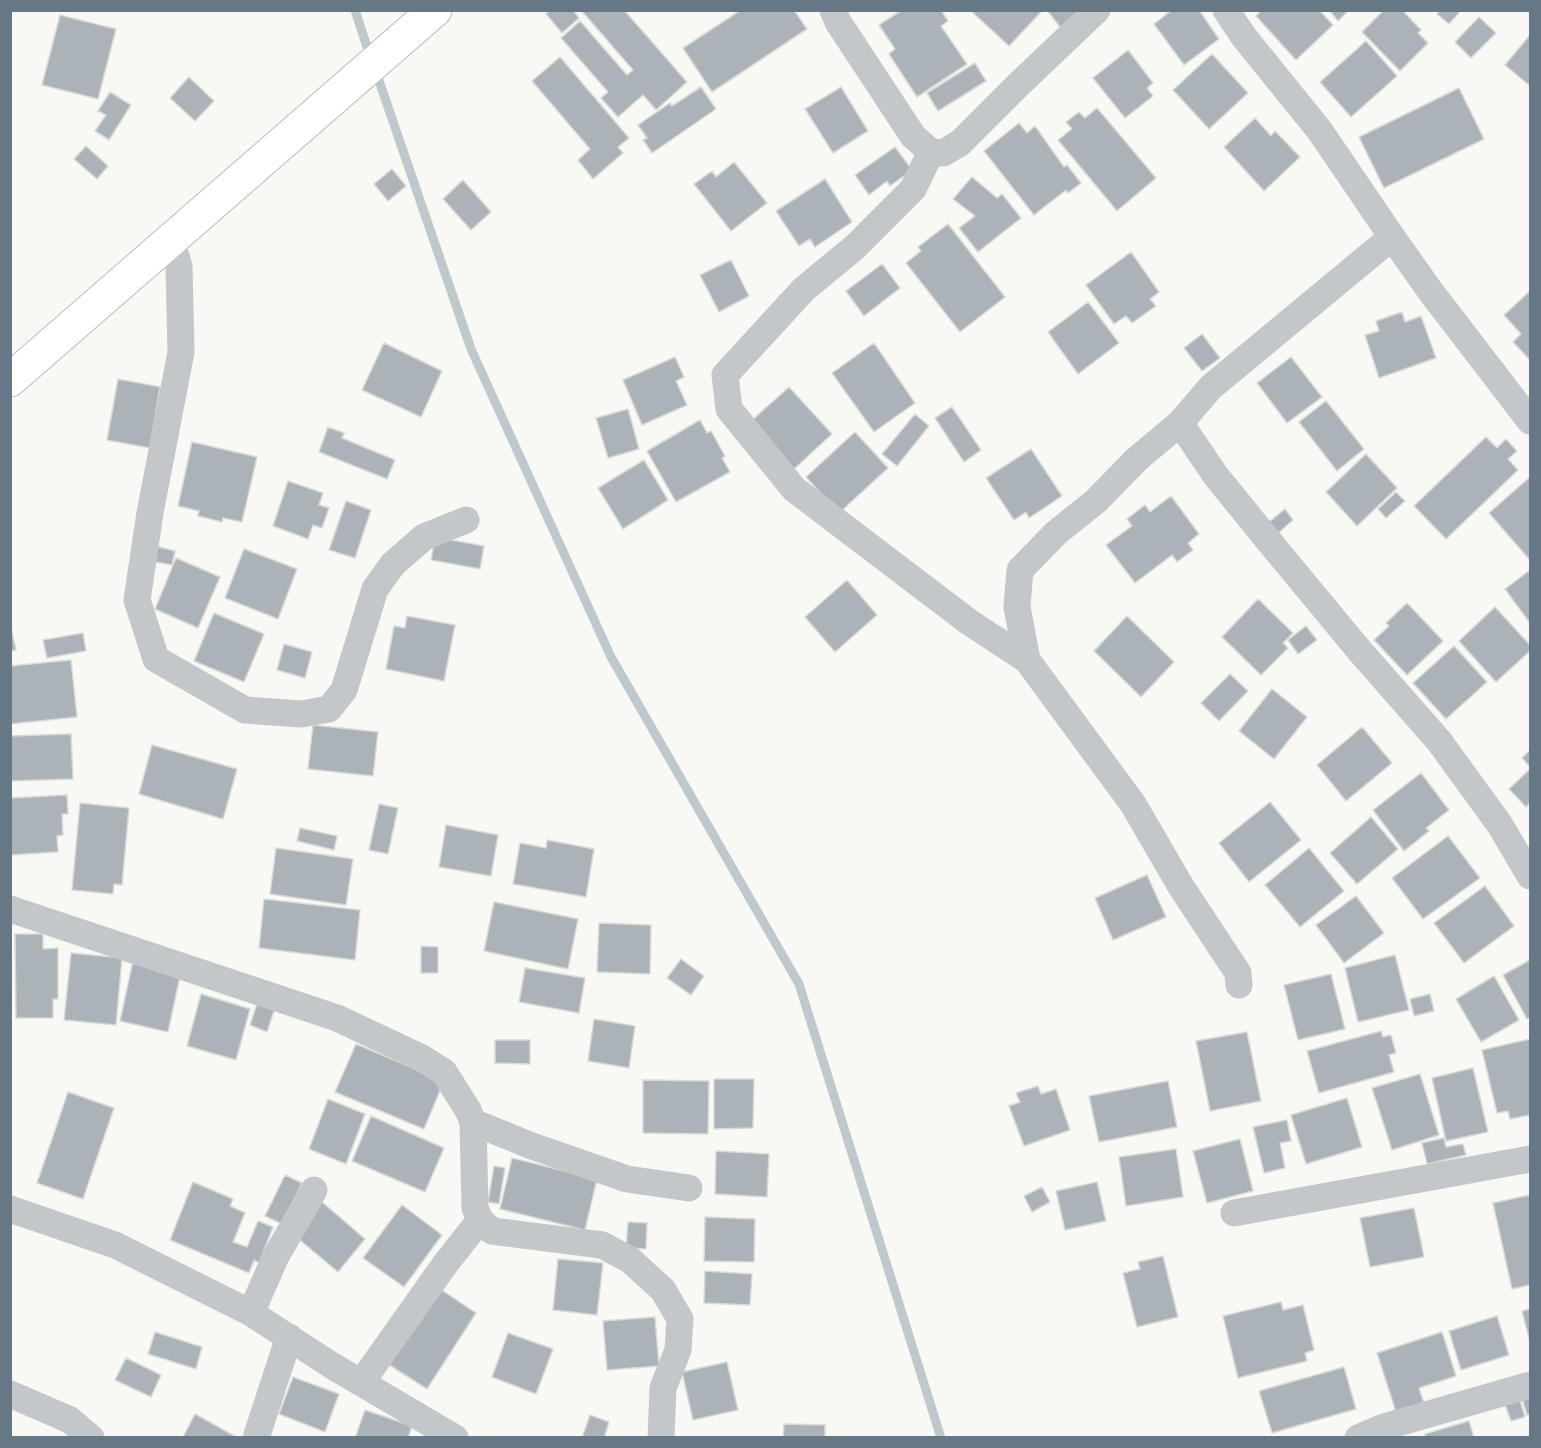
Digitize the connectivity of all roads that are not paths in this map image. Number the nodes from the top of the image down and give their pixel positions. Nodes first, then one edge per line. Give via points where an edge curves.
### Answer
1 (435, 10) edge
2 (833, 10) edge
3 (1097, 10) edge
4 (1226, 10) edge
5 (931, 152) junction
6 (1392, 237) junction
7 (171, 240) junction
8 (10, 380) edge
9 (1530, 422) edge
10 (1180, 423) junction
11 (466, 520) dead end
12 (1027, 660) junction
13 (1530, 876) edge
14 (10, 909) edge
15 (1239, 985) dead end
16 (473, 1122) junction
17 (1530, 1159) edge
18 (689, 1188) dead end
19 (314, 1190) dead end
20 (10, 1209) edge
21 (1234, 1213) dead end
22 (480, 1220) junction
23 (251, 1312) junction
24 (289, 1337) junction
25 (361, 1383) junction
26 (1530, 1384) edge
27 (10, 1394) edge
28 (1387, 1432) edge
29 (91, 1437) edge
30 (256, 1437) edge
31 (454, 1437) edge
32 (660, 1437) edge
33 (1358, 1437) edge

1 - 7 main road
2 - 5 street via 914,136
3 - 5 street via 960,142 943,153
4 - 6 street via 1320,131
5 - 12 street via 913,189 855,247 804,289 725,375 729,409 794,489 969,622
6 - 9 street
6 - 10 street via 1211,387
7 - 8 main road
7 - 11 street via 179,266 181,352 137,600 156,659 245,710 301,714 329,709 344,690 375,590 393,564 424,537
10 - 12 street via 1020,570 1017,606
10 - 13 street via 1216,476 1268,540 1439,741 1500,825
12 - 15 street via 1133,804 1238,973
14 - 16 street via 337,1018 444,1072
16 - 18 street via 627,1179
16 - 22 street via 475,1208
17 - 21 street
19 - 23 street via 275,1258
20 - 23 street via 115,1245
22 - 25 street
22 - 32 street via 492,1231 602,1245 630,1260 663,1290 680,1319 678,1350 663,1388
23 - 24 street
24 - 25 street
24 - 30 street
25 - 31 street
26 - 28 street
27 - 29 street via 70,1420
28 - 33 street

